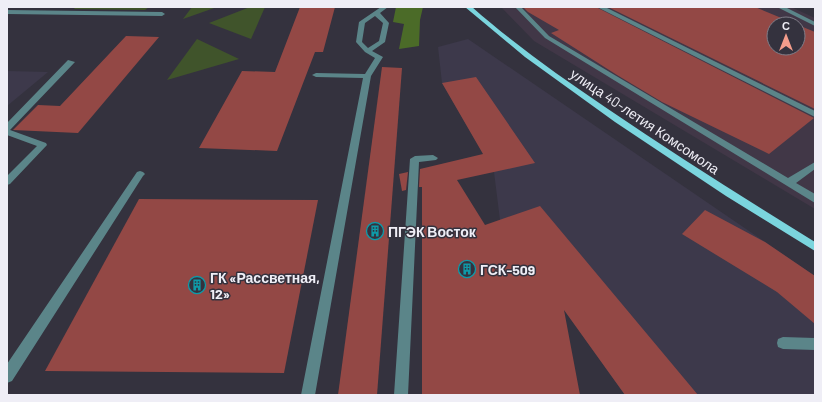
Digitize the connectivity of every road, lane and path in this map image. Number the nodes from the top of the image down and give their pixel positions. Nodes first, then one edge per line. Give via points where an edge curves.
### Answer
1 (385, 7) edge
2 (468, 7) edge
3 (518, 7) edge
4 (600, 7) edge
5 (780, 7) edge
6 (7, 12) edge
7 (376, 13) junction
8 (162, 14) dead end
9 (815, 24) edge
10 (367, 51) junction
11 (71, 62) dead end
12 (316, 75) dead end
13 (367, 76) junction
14 (815, 114) edge
15 (7, 128) edge
16 (7, 132) edge
17 (433, 158) dead end
18 (815, 165) edge
19 (140, 174) dead end
20 (7, 182) edge
21 (788, 183) junction
22 (815, 199) edge
23 (815, 247) edge
24 (783, 343) dead end
25 (815, 344) edge
26 (7, 376) edge
27 (308, 395) edge
28 (401, 395) edge

1 - 7 street
2 - 23 main road, улица 40-летия Комсомола via 490,28 526,55 668,154
3 - 21 street via 547,38
4 - 14 street
5 - 9 street
6 - 8 street
7 - 10 street via 362,22 359,42
7 - 10 street via 386,23 382,42
10 - 13 street via 379,57
11 - 15 street
12 - 13 street
13 - 27 street
16 - 20 street via 43,145
17 - 28 street via 415,159
18 - 21 street
19 - 26 street
21 - 22 street
24 - 25 street

